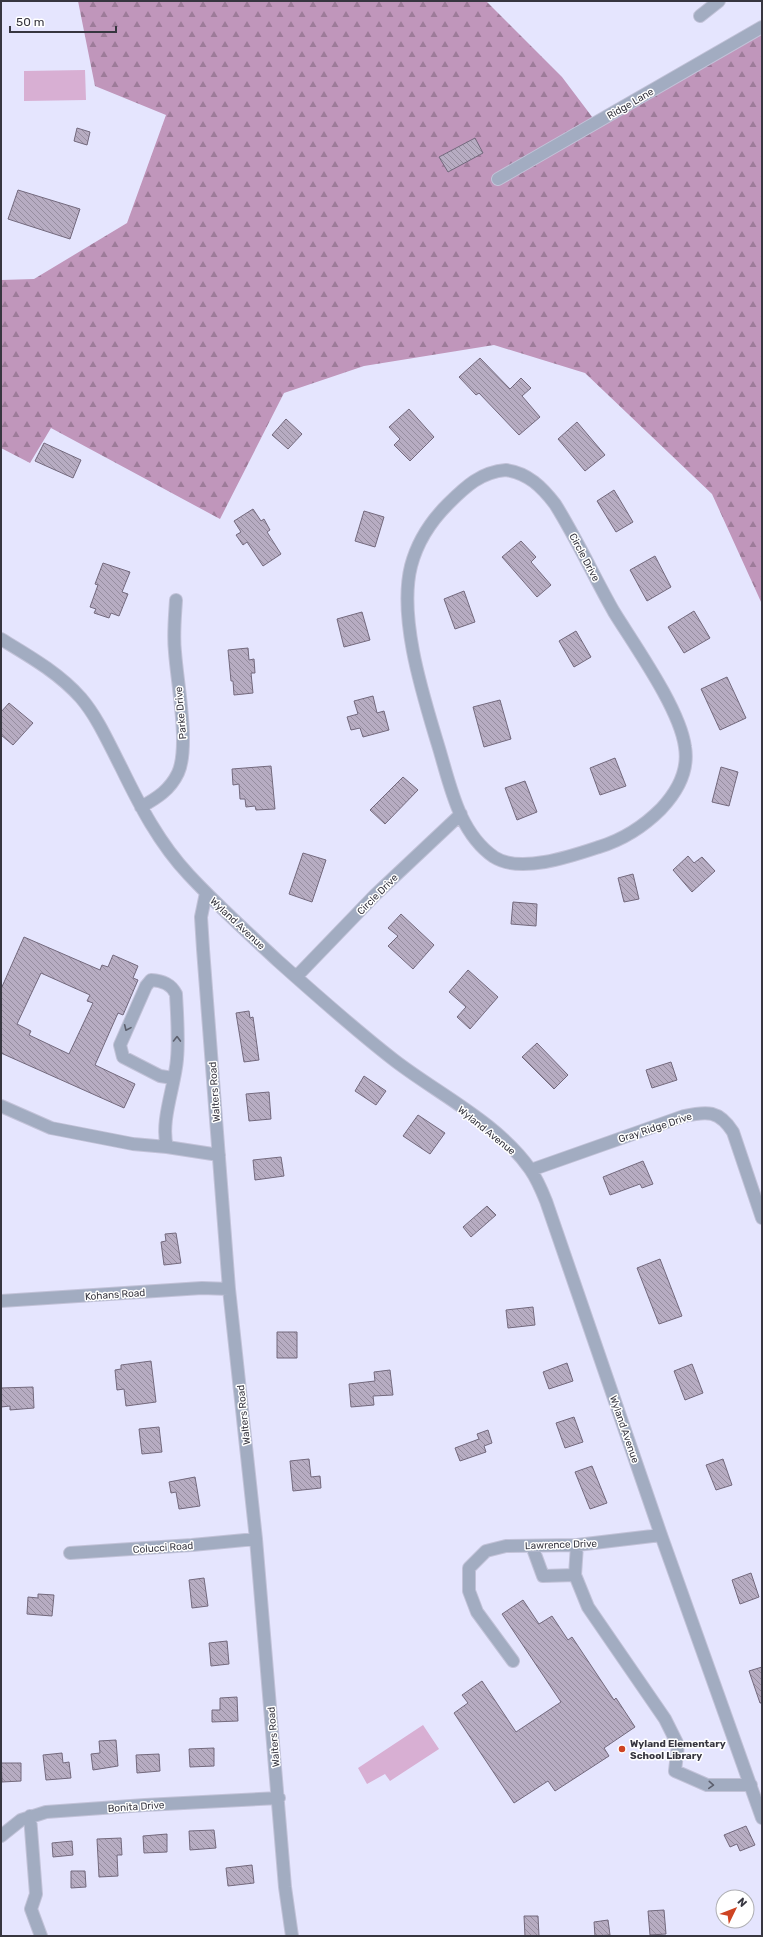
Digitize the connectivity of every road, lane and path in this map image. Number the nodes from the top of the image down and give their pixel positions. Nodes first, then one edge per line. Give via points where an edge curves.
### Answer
1 (719, 1) edge
2 (700, 16) dead end
3 (762, 27) edge
4 (498, 179) dead end
5 (176, 600) dead end
6 (1, 639) edge
7 (141, 808) junction
8 (461, 814) junction
9 (206, 893) junction
10 (296, 977) junction
11 (173, 1078) junction
12 (1, 1106) edge
13 (167, 1147) junction
14 (219, 1155) junction
15 (531, 1170) junction
16 (762, 1218) edge
17 (229, 1288) junction
18 (1, 1301) edge
19 (661, 1535) junction
20 (256, 1539) junction
21 (577, 1545) junction
22 (532, 1546) junction
23 (70, 1553) dead end
24 (575, 1575) junction
25 (513, 1661) dead end
26 (751, 1785) junction
27 (279, 1798) junction
28 (30, 1816) junction
29 (762, 1818) edge
30 (1, 1836) edge
31 (41, 1936) edge
32 (292, 1936) edge

1 - 2 street
3 - 4 street, Ridge Lane
5 - 7 street, Parke Drive via 174,635 182,759 179,771 168,788
6 - 7 street, Wyland Avenue via 44,666 82,700 108,741
7 - 9 street, Wyland Avenue via 158,838
8 - 8 street, Circle Drive via 423,696 415,662 409,617 410,569 416,551 433,521 444,508 475,479 490,472 506,470 522,474 537,484 556,504 612,608 671,709 685,745 685,763 675,793 642,825 612,843 549,861 523,864 502,861 473,838
8 - 10 street, Circle Drive via 376,894
9 - 10 street, Wyland Avenue
9 - 14 street, Walters Road via 201,917
10 - 15 street, Wyland Avenue via 395,1060 491,1130 519,1155
11 -> 11 street via 177,1060 176,994 172,986 151,980 120,1045 122,1057 160,1076
11 - 13 street via 165,1139
12 - 13 street via 51,1128 133,1144
13 - 14 street
14 - 17 street, Walters Road
15 - 16 street, Gray Ridge Drive via 684,1116 709,1113 724,1121 733,1132
15 - 19 street, Wyland Avenue via 546,1202
17 - 18 street, Kohans Road
17 - 20 street, Walters Road
19 - 21 street, Lawrence Drive
19 - 26 street, Wyland Avenue
20 - 23 street, Colucci Road
20 - 27 street, Walters Road
21 - 22 street, Lawrence Drive
21 - 24 street
22 - 24 street via 543,1576
22 - 25 street, Lawrence Drive via 493,1548 477,1558 469,1568 469,1591 477,1612
24 -> 26 street via 588,1607 665,1719 678,1745 675,1771 707,1786
26 - 29 street, Wyland Avenue
27 - 28 street, Bonita Drive via 46,1812
27 - 32 street, Walters Road via 285,1887
28 - 30 street, Bonita Drive
28 - 31 street via 36,1894 31,1909

